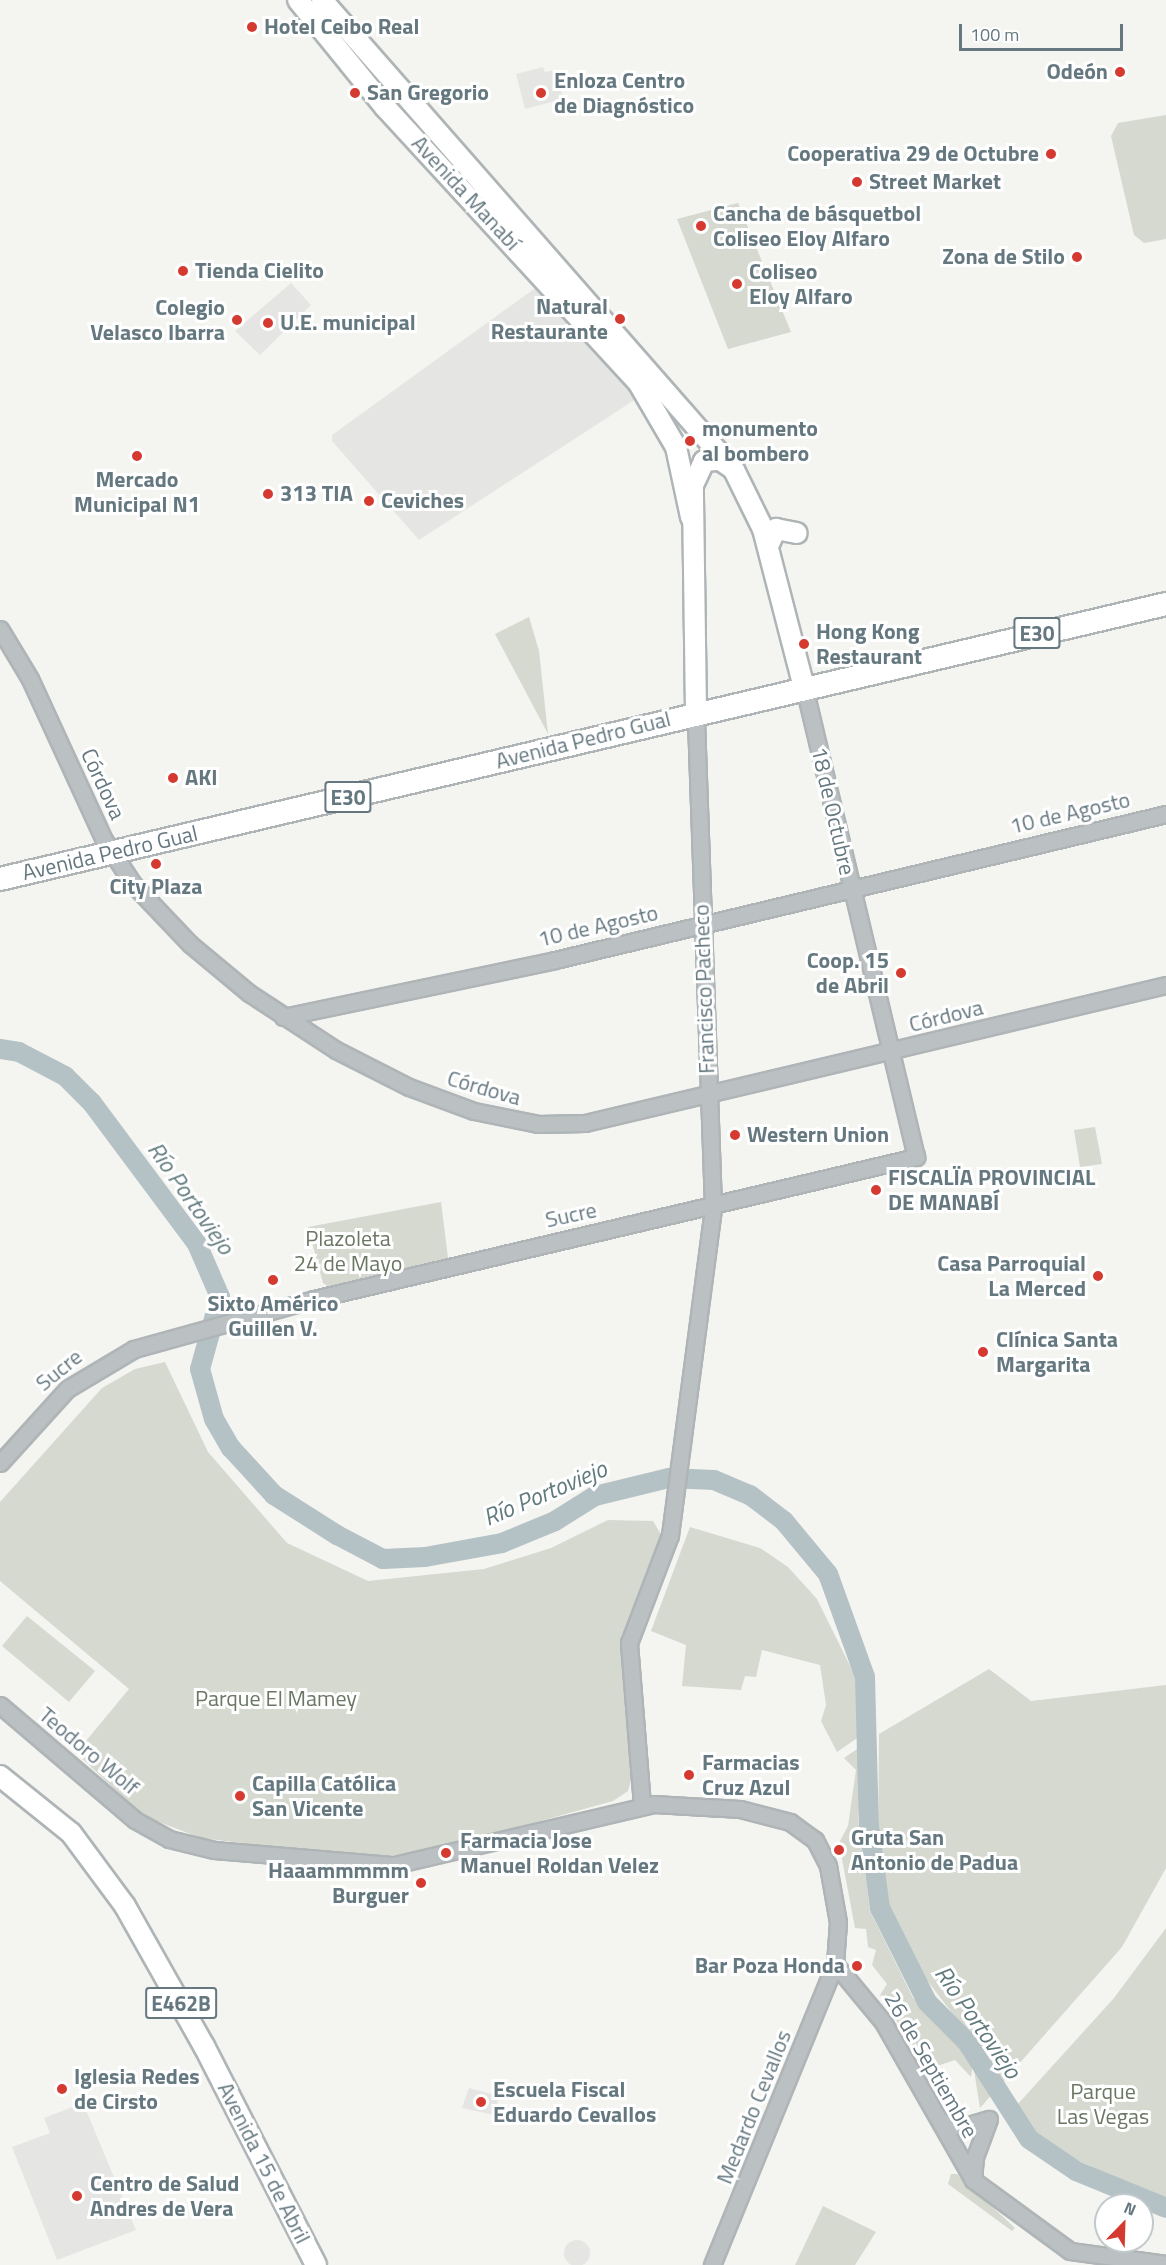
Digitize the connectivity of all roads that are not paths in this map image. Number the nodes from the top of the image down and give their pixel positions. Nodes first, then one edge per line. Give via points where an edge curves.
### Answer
1 (310, 3) edge
2 (646, 379) junction
3 (734, 470) junction
4 (691, 517) junction
5 (797, 533) dead end
6 (768, 546) junction
7 (1166, 604) edge
8 (0, 629) edge
9 (804, 688) junction
10 (696, 712) junction
11 (1166, 814) edge
12 (112, 853) junction
13 (0, 879) edge
14 (851, 888) junction
15 (702, 926) junction
16 (1166, 985) edge
17 (283, 1017) junction
18 (891, 1053) junction
19 (708, 1097) junction
20 (916, 1157) joint
21 (712, 1207) junction
22 (2, 1455) edge
23 (0, 1705) edge
24 (0, 1776) edge
25 (642, 1805) junction
26 (835, 1964) junction
27 (940, 2121) junction
28 (973, 2180) junction
29 (1166, 2264) edge
30 (316, 2265) edge
31 (712, 2265) edge

1 - 2 main road, Avenida Manabí
2 - 3 main road, 18 de Octubre
2 - 4 main road via 676,447
3 - 4 main road via 715,459 699,465
3 - 6 main road, 18 de Octubre
4 - 10 main road, Francisco Pacheco
5 - 6 main road via 776,529
6 - 9 main road, 18 de Octubre
7 - 9 highway, Avenida Pedro Gual / E30
8 - 12 street, Córdova via 14,649
9 - 10 highway, Avenida Pedro Gual / E30
9 - 14 street, 18 de Octubre
10 - 12 highway, Avenida Pedro Gual / E30
10 - 15 street, Francisco Pacheco
11 - 14 street, 10 de Agosto
12 - 13 highway, Avenida Pedro Gual / E30
12 - 17 street, Córdova via 190,944
14 - 15 street, 10 de Agosto
14 - 18 street, 18 de Octubre
15 - 17 street, 10 de Agosto
15 - 19 street, Francisco Pacheco
16 - 18 street, Córdova
17 - 19 street, Córdova via 393,1080 490,1116 550,1125
18 - 19 street, Córdova
18 - 20 street, 18 de Octubre
19 - 21 street, Francisco Pacheco
20 - 21 street, Sucre
21 - 22 street, Sucre via 314,1299 119,1355 79,1380
21 - 25 street, Francisco Pacheco via 670,1535 629,1643
23 - 25 street, Teodoro Wolf via 150,1830 231,1853 394,1865
24 - 30 main road, Avenida 15 de Abril / E462B via 71,1833 125,1906 204,2046
25 - 26 street via 748,1810 804,1830 828,1866 838,1922
26 - 27 street, 26 de Septiembre via 883,2022
26 - 31 street, Medardo Cevallos
27 - 28 street, 26 de Septiembre
27 - 28 street via 962,2127 989,2119 975,2157
28 - 29 street, 26 de Septiembre via 1070,2251

